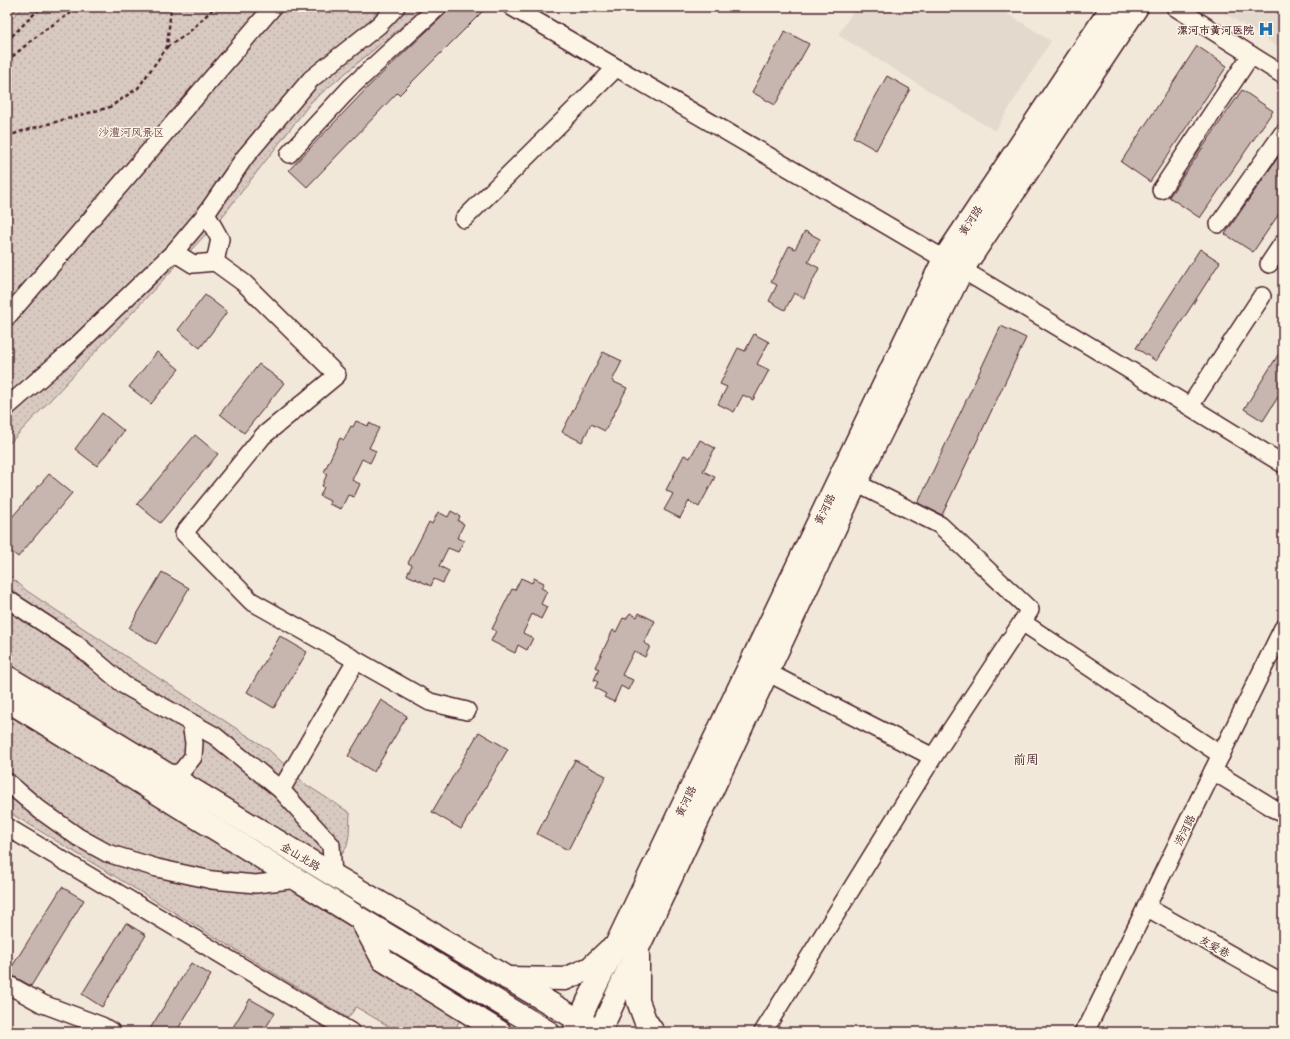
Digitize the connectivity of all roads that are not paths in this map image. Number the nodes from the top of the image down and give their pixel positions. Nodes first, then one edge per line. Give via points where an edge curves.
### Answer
1 (273, 7) edge
2 (396, 7) edge
3 (438, 7) edge
4 (512, 7) edge
5 (1112, 7) edge
6 (1137, 7) edge
7 (1175, 7) edge
8 (1251, 55) junction
9 (616, 68) junction
10 (1283, 75) edge
11 (1283, 133) edge
12 (289, 154) dead end
13 (1161, 190) dead end
14 (206, 214) junction
15 (464, 219) dead end
16 (1219, 224) dead end
17 (1283, 243) edge
18 (174, 252) junction
19 (215, 262) junction
20 (953, 264) junction
21 (1269, 264) dead end
22 (1262, 296) dead end
23 (7, 317) edge
24 (1190, 406) junction
25 (7, 407) edge
26 (1283, 464) edge
27 (856, 483) junction
28 (7, 599) edge
29 (1022, 622) junction
30 (1283, 628) edge
31 (356, 661) junction
32 (759, 668) junction
33 (7, 677) edge
34 (7, 700) edge
35 (467, 711) dead end
36 (191, 723) junction
37 (1221, 755) junction
38 (933, 757) junction
39 (1213, 771) junction
40 (168, 775) junction
41 (7, 782) edge
42 (280, 790) junction
43 (1283, 814) edge
44 (7, 827) edge
45 (333, 875) junction
46 (298, 879) junction
47 (1146, 907) junction
48 (361, 919) junction
49 (628, 944) junction
50 (507, 978) junction
51 (7, 984) edge
52 (1283, 984) edge
53 (577, 1027) edge
54 (112, 1032) edge
55 (351, 1032) edge
56 (500, 1032) edge
57 (548, 1032) edge
58 (599, 1032) edge
59 (652, 1032) edge
60 (763, 1032) edge
61 (1084, 1032) edge

1 - 23 street
2 - 14 street via 379,25 311,79 245,157
3 - 12 street via 351,87
4 - 9 street
5 - 20 main road, 黄河路
6 - 20 main road, 黄河路
7 - 8 street
8 - 10 street
8 - 13 street
9 - 15 street
9 - 20 street
11 - 16 street
14 - 18 street
14 - 19 street via 220,239
17 - 21 street
18 - 19 street via 192,264
18 - 25 street via 68,354
19 - 31 street via 244,283 337,375 263,436 184,533 252,601
20 - 24 street
20 - 27 main road, 黄河路
20 - 32 main road, 黄河路
22 - 24 street
24 - 26 street
27 - 29 street via 940,525 1030,610
27 - 32 main road, 黄河路
28 - 36 street via 76,644 124,685
29 - 37 street
29 - 38 street
30 - 37 street, 涝河路
31 - 35 street via 430,702
31 - 42 street
32 - 38 street
32 - 49 main road, 黄河路
33 - 40 main road, 金山北路
34 - 46 main road, 金山北路
36 - 40 street via 193,757 181,772
36 - 42 street via 215,736
37 - 39 street, 涝河路
38 - 60 street
39 - 43 street
39 - 47 street, 涝河路
40 - 45 main road, 金山北路
41 - 46 street via 78,837 107,853 157,868 212,880 256,884
42 - 45 street via 331,845
44 - 55 street
45 - 50 main road, 金山北路
46 - 48 main road, 金山北路
47 - 52 street, 友爱巷
47 - 61 street, 涝河路
48 - 56 main road via 382,960
48 - 57 main road, 金山北路
49 - 50 main road via 590,968 566,979
49 - 53 main road, 黄河路
49 - 58 main road, 黄河路
49 - 59 main road via 638,1001
50 - 53 main road, 金山北路
51 - 54 street via 43,1004
53 - 58 main road, 金山北路

